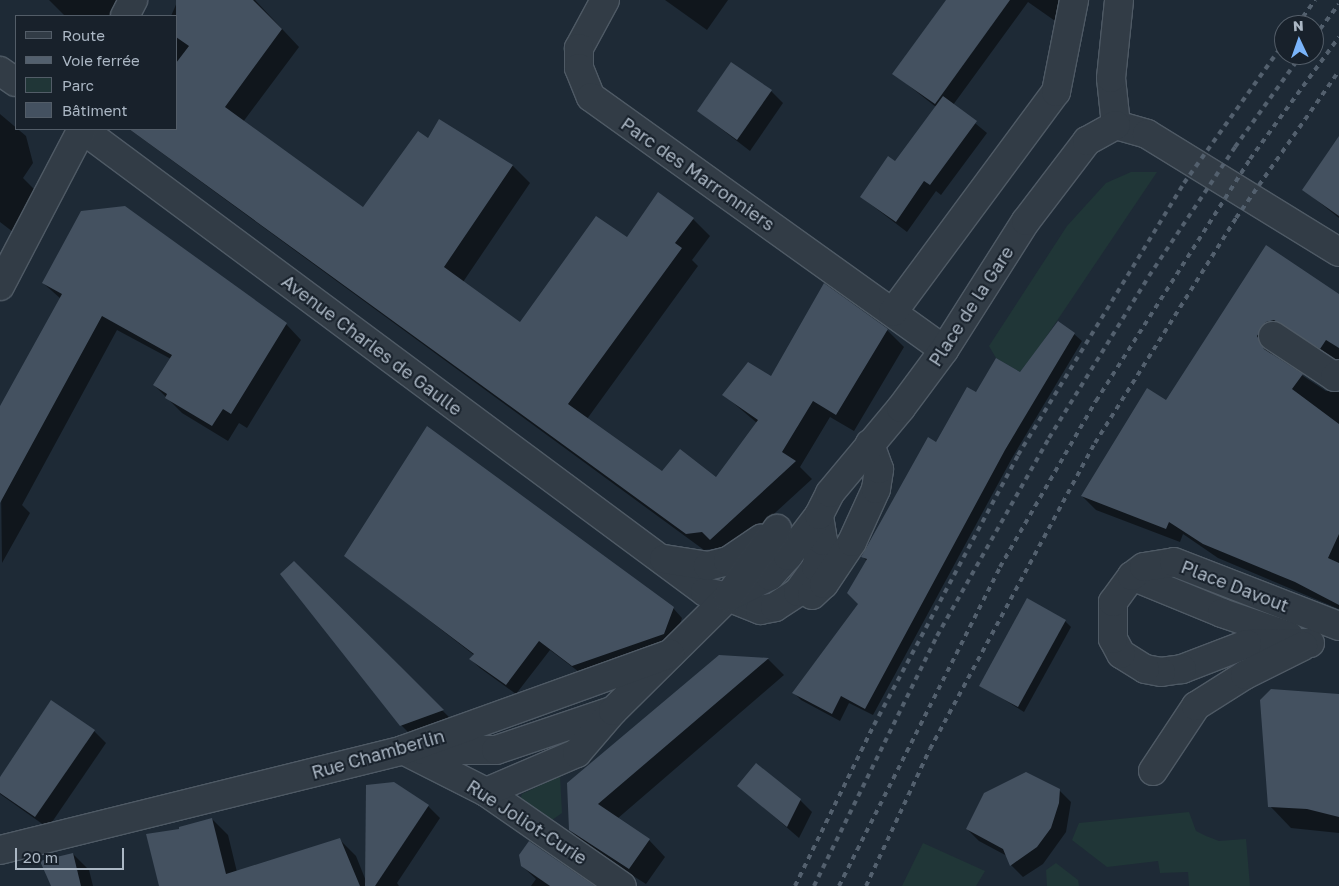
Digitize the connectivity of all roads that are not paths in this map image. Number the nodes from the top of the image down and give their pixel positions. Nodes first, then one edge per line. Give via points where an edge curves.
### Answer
1 (133, 0) edge
2 (605, 0) edge
3 (1074, 0) edge
4 (1119, 0) edge
5 (126, 15) edge
6 (0, 71) edge
7 (15, 81) edge
8 (1116, 124) junction
9 (81, 130) edge
10 (83, 130) edge
11 (1339, 252) edge
12 (0, 286) edge
13 (893, 312) junction
14 (1273, 336) dead end
15 (944, 350) junction
16 (1339, 374) edge
17 (870, 444) junction
18 (825, 504) junction
19 (777, 528) junction
20 (663, 559) junction
21 (728, 562) joint
22 (1132, 576) junction
23 (728, 597) junction
24 (1339, 627) edge
25 (1310, 643) junction
26 (670, 654) junction
27 (613, 711) junction
28 (403, 750) junction
29 (1153, 771) dead end
30 (486, 792) junction
31 (0, 850) edge
32 (622, 886) edge

1 - 5 street
2 - 13 street, Parc des Marronniers via 579,48 579,68 591,97
3 - 13 street via 1056,92
4 - 8 street via 1111,78
6 - 7 street
8 - 11 street via 1147,134
8 - 15 street, Place de la Gare via 1087,141 1026,221
9 - 12 street
10 - 20 street, Avenue Charles de Gaulle
13 - 15 street, Parc des Marronniers
14 - 16 street via 1335,377
15 - 17 street, Place de la Gare
17 - 18 street, Place de la Gare
17 - 23 street via 879,469 876,489 852,542 824,584 789,615 756,618
18 - 19 street, Place de la Gare
18 - 23 street, Place de la Gare via 770,576
19 - 21 street, Place de la Gare
19 - 23 street, Place de la Gare
20 - 21 street, Avenue Charles de Gaulle via 708,566
20 - 23 street, Avenue Charles de Gaulle via 705,592
22 - 24 street, Place Davout via 1158,562 1174,562
22 - 25 street, Place Davout via 1222,613
22 - 25 street, Place Davout via 1113,602 1113,639 1121,654 1144,669 1161,672 1182,670 1247,644
23 - 26 street, Rue Chamberlin
24 - 25 street, Place Davout
25 - 29 street via 1245,675 1196,706
26 - 27 street
26 - 28 street, Rue Chamberlin
27 - 28 street via 496,750
27 - 30 street via 578,753
28 - 30 street, Rue Joliot-Curie
28 - 31 street, Rue Chamberlin
30 - 32 street, Rue Joliot-Curie

